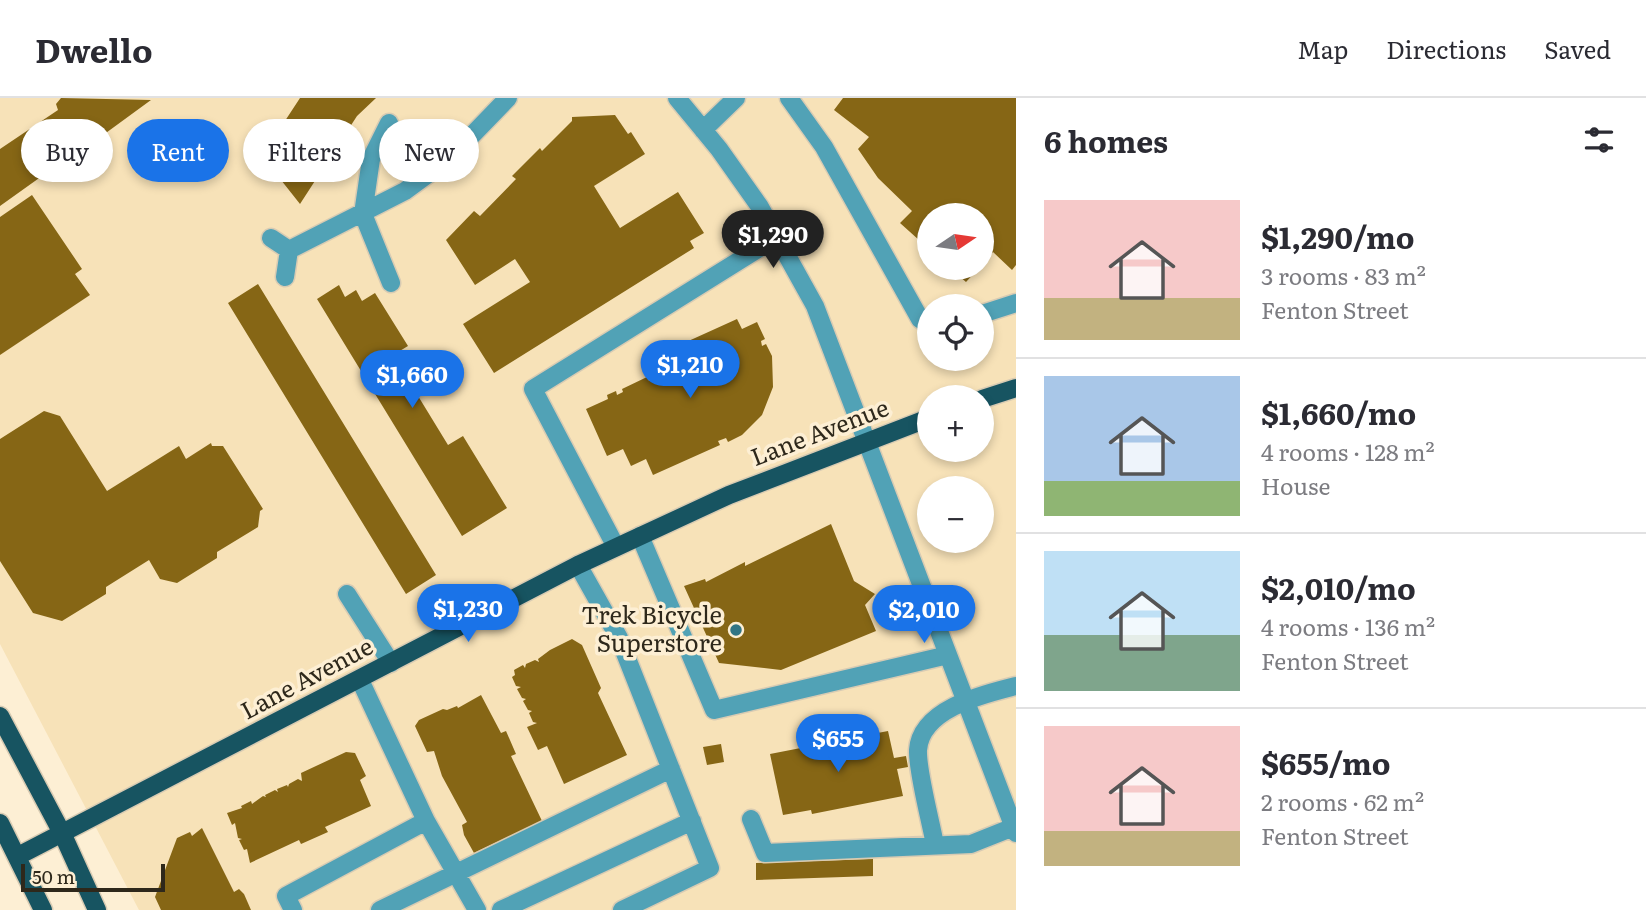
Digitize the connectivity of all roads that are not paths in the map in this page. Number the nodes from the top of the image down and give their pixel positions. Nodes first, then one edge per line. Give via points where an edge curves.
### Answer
1 (508, 98) edge
2 (677, 98) edge
3 (736, 98) edge
4 (789, 98) edge
5 (703, 130) junction
6 (379, 144) edge
7 (363, 214) junction
8 (777, 237) junction
9 (271, 238) dead end
10 (289, 250) junction
11 (285, 277) dead end
12 (391, 283) dead end
13 (1016, 303) edge
14 (994, 310) edge
15 (917, 314) edge
16 (1016, 387) edge
17 (994, 394) edge
18 (917, 423) edge
19 (868, 441) junction
20 (640, 537) junction
21 (616, 548) junction
22 (578, 565) junction
23 (347, 594) dead end
24 (948, 655) junction
25 (391, 663) junction
26 (360, 680) junction
27 (1016, 686) edge
28 (965, 699) junction
29 (0, 716) edge
30 (671, 769) junction
31 (751, 818) dead end
32 (426, 821) junction
33 (692, 821) junction
34 (0, 823) edge
35 (1015, 828) edge
36 (63, 835) junction
37 (935, 845) junction
38 (18, 856) junction
39 (456, 874) junction
40 (43, 910) edge
41 (97, 910) edge
42 (293, 910) edge
43 (380, 910) edge
44 (477, 910) edge
45 (501, 910) edge
46 (622, 910) edge

1 - 7 street via 450,158
2 - 5 street
3 - 5 street
4 - 15 street via 824,147
5 - 8 street
6 - 7 street via 371,159
7 - 10 street
7 - 12 street
8 - 19 street via 815,306
8 - 21 street via 533,390
9 - 10 street
10 - 11 street
13 - 14 street
16 - 17 main road
18 - 19 main road, Lane Avenue
19 - 20 main road, Lane Avenue via 729,495
19 - 24 street
20 - 21 main road, Lane Avenue
20 - 24 street via 714,710
21 - 22 main road, Lane Avenue
22 - 25 main road, Lane Avenue
22 - 30 street via 619,638
23 - 25 street
24 - 28 street
25 - 26 main road, Lane Avenue
26 - 32 street
26 - 36 main road, Lane Avenue
27 - 28 street
28 - 35 street
28 - 37 street via 931,722 918,748
29 - 36 main road
30 - 33 street
30 - 39 street
31 - 37 street via 765,853
32 - 39 street
32 - 42 street via 285,896
33 - 45 street
33 - 46 street via 710,868
34 - 38 main road
35 - 37 street via 971,844
36 - 38 main road, Lane Avenue
36 - 41 main road
38 - 40 main road
39 - 43 street
39 - 44 street

